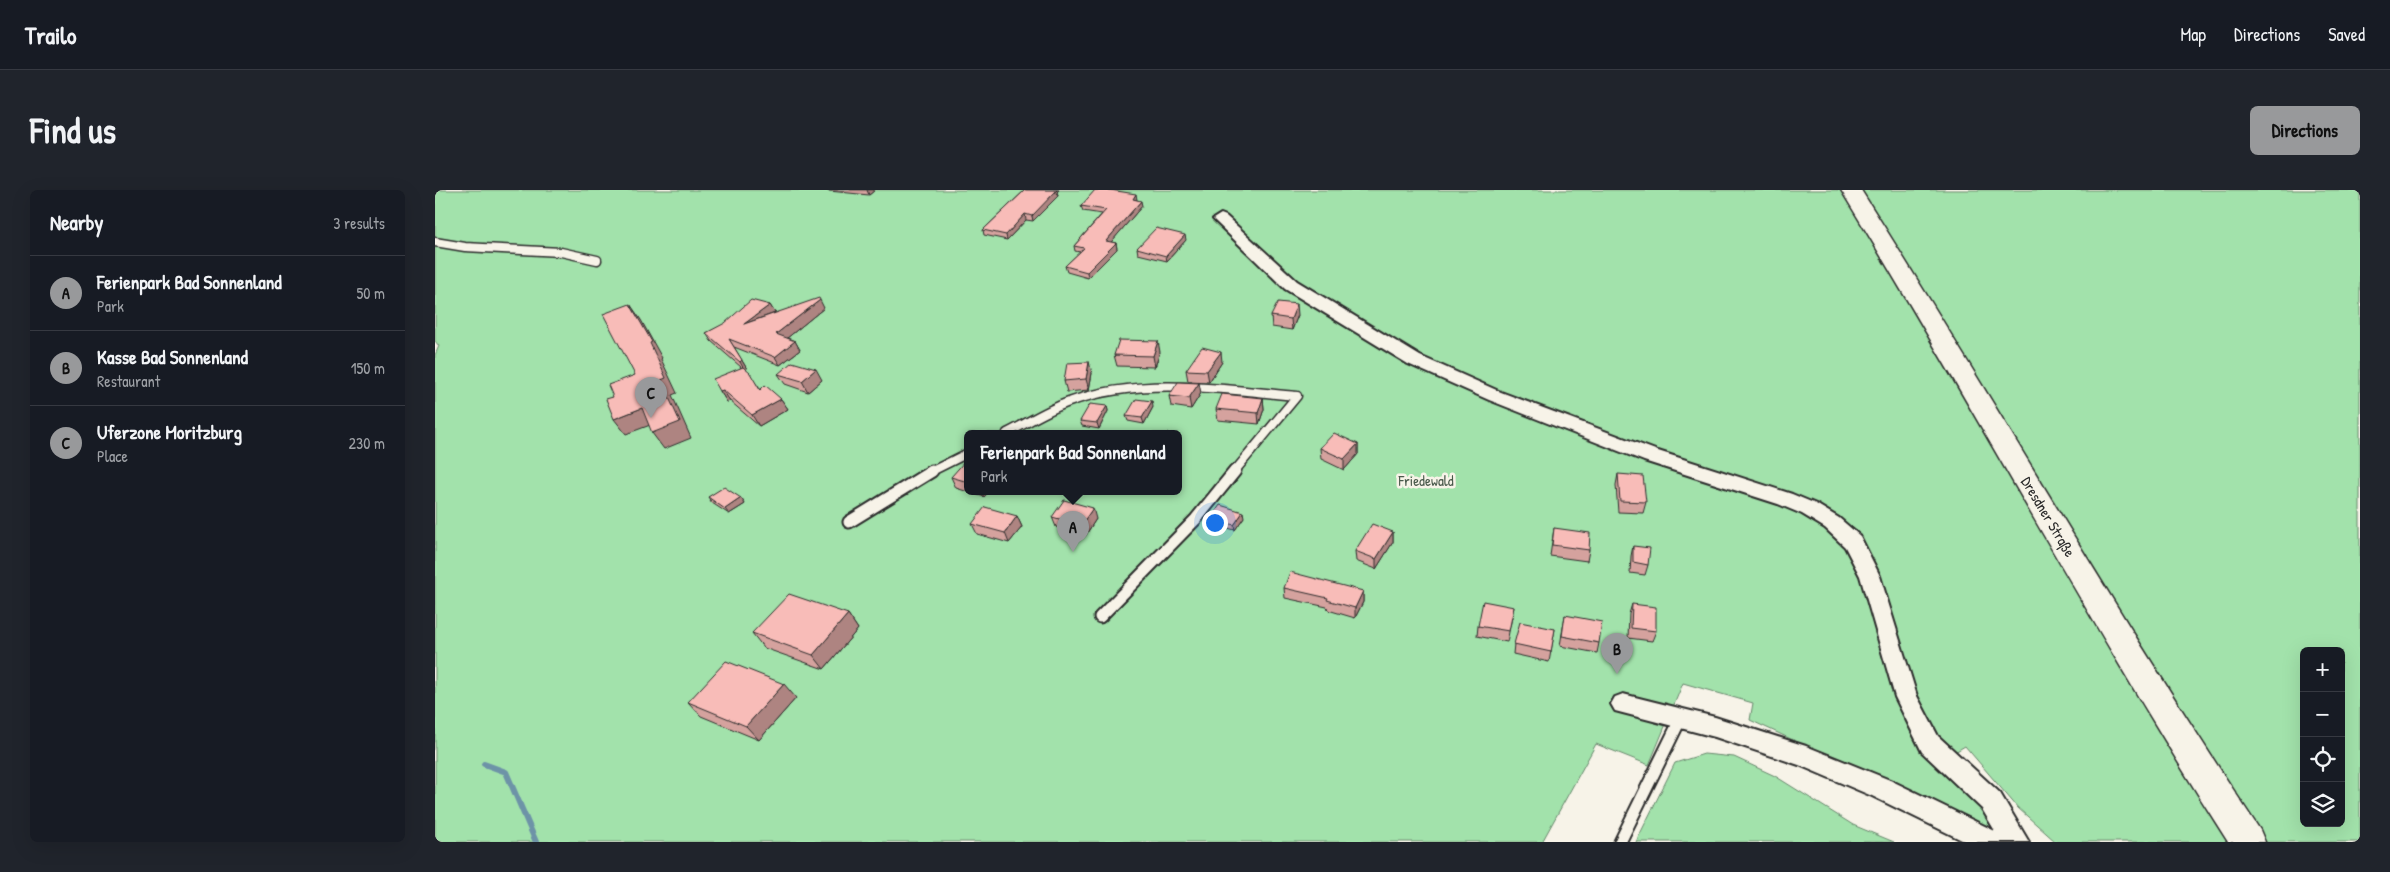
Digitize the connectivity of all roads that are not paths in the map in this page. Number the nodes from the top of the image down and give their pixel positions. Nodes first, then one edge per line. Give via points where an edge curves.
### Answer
1 (1851, 190) edge
2 (1221, 219) dead end
3 (435, 242) edge
4 (597, 260) dead end
5 (1013, 430) edge
6 (964, 455) edge
7 (849, 522) dead end
8 (1100, 617) dead end
9 (1623, 704) dead end
10 (1682, 716) junction
11 (1620, 842) edge
12 (1992, 842) edge
13 (2015, 842) edge
14 (2248, 842) edge

1 - 14 main road, Dresdner Straße via 2120,638
2 - 13 street via 1291,285 1414,360 1495,396 1651,456 1785,499 1832,523 1853,542 1870,576 1906,698 1930,744 1991,801
3 - 4 lane via 465,248 561,252
5 - 8 lane via 1069,402 1133,388 1195,387 1297,396 1196,519
6 - 7 lane via 921,477
9 - 10 street
10 - 11 lane
10 - 12 street via 1769,743 1865,781

